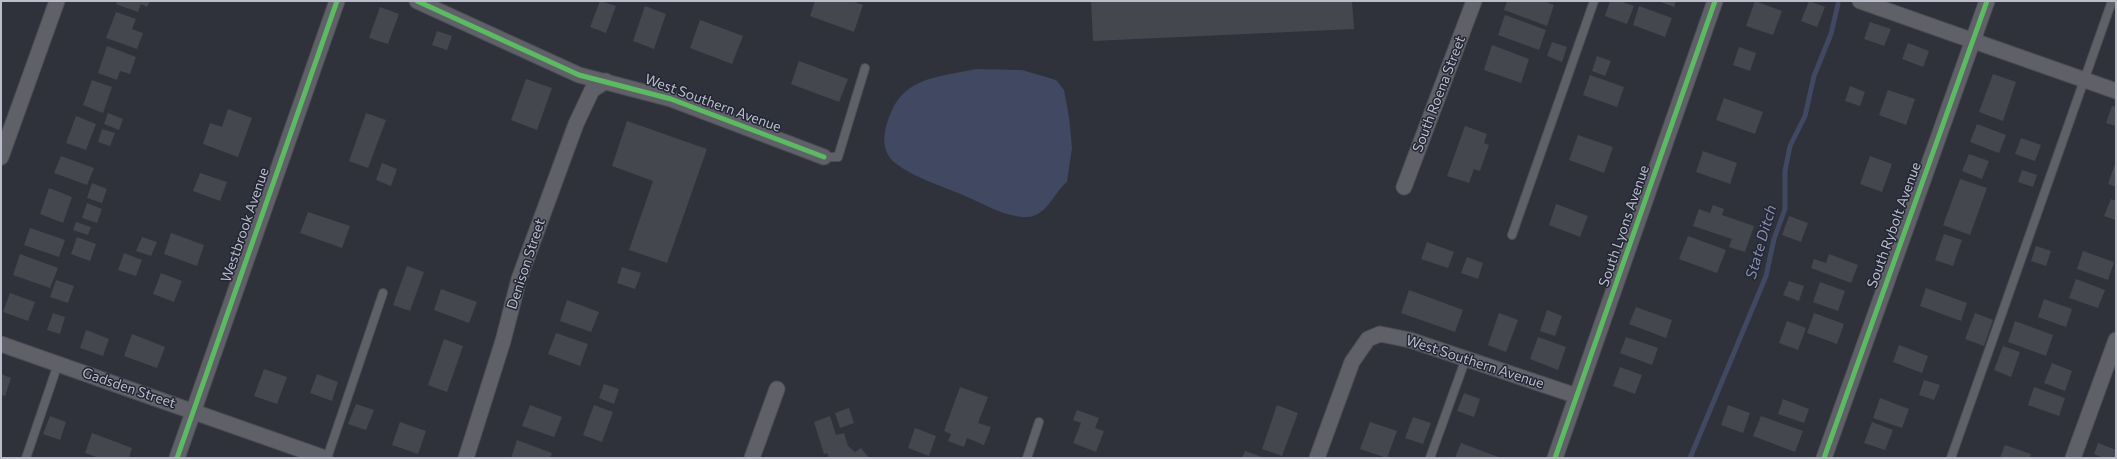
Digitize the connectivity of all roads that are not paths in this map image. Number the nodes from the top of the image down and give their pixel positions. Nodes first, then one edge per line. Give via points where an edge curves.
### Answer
1 (57, 1) edge
2 (337, 1) edge
3 (417, 1) edge
4 (1474, 1) edge
5 (1594, 1) edge
6 (1715, 1) edge
7 (1860, 1) edge
8 (1987, 1) edge
9 (2112, 1) edge
10 (1973, 40) junction
11 (865, 68) dead end
12 (2083, 79) junction
13 (606, 82) junction
14 (2116, 91) edge
15 (1, 157) edge
16 (824, 157) joint
17 (1404, 187) dead end
18 (1512, 235) dead end
19 (383, 293) dead end
20 (2116, 340) edge
21 (1, 344) edge
22 (1466, 358) junction
23 (58, 364) junction
24 (777, 389) dead end
25 (1577, 396) junction
26 (195, 411) junction
27 (1039, 422) dead end
28 (26, 458) edge
29 (177, 458) edge
30 (326, 458) edge
31 (466, 458) edge
32 (752, 458) edge
33 (1027, 458) edge
34 (1317, 458) edge
35 (1430, 458) edge
36 (1556, 458) edge
37 (1824, 458) edge
38 (1950, 458) edge
39 (2073, 458) edge

1 - 15 street
2 - 26 street, Westbrook Avenue
3 - 13 street, West Southern Avenue via 579,75
4 - 17 street, South Roena Street
5 - 18 lane
6 - 25 street, South Lyons Avenue
7 - 10 street
8 - 10 street, South Rybolt Avenue
9 - 12 lane
10 - 12 street
10 - 37 street, South Rybolt Avenue
11 - 16 lane via 838,157
12 - 14 street
12 - 38 lane
13 - 16 street, West Southern Avenue via 671,99
13 - 31 street, Denison Street via 592,90 576,124 519,279 503,341
19 - 30 lane
20 - 39 street
21 - 23 street, Gadsden Street
22 - 25 street, West Southern Avenue
22 - 34 street, West Southern Avenue via 1391,335 1373,336 1362,346 1352,362
22 - 35 lane
23 - 26 street, Gadsden Street
23 - 28 lane
24 - 32 street
25 - 36 street, South Lyons Avenue
26 - 29 street, Westbrook Avenue
26 - 30 street, Gadsden Street
27 - 33 lane

